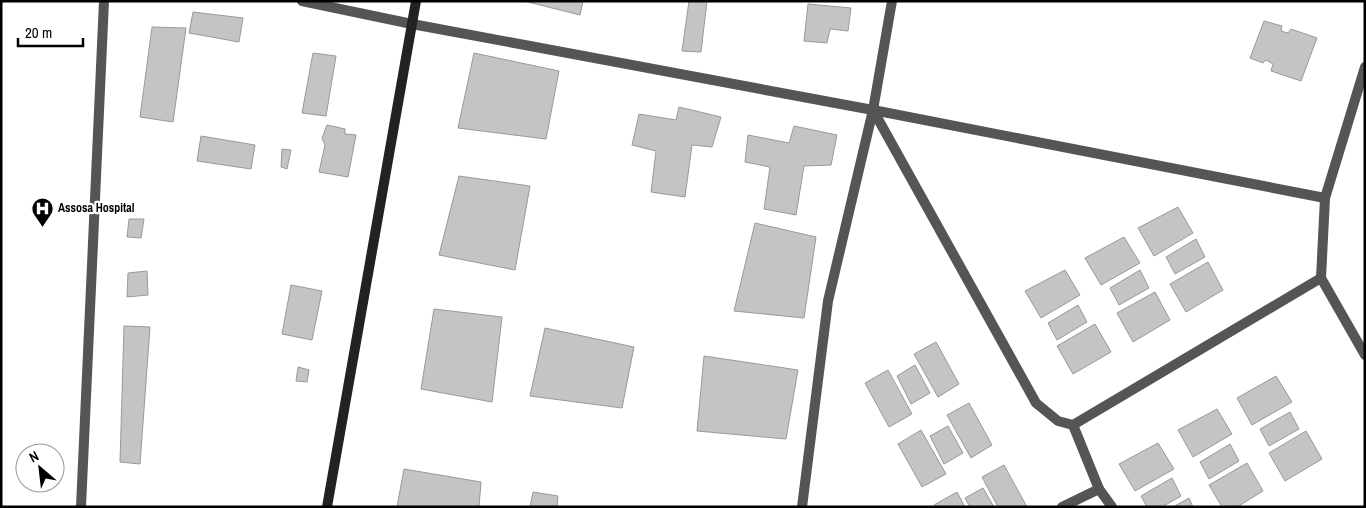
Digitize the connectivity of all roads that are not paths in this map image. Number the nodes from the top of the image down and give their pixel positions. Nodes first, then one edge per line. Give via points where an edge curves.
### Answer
1 (104, 1) edge
2 (302, 1) edge
3 (416, 1) edge
4 (892, 1) edge
5 (412, 24) junction
6 (1365, 67) edge
7 (873, 110) junction
8 (1325, 198) junction
9 (1321, 278) junction
10 (1365, 355) edge
11 (1073, 424) junction
12 (1099, 489) junction
13 (81, 507) edge
14 (327, 507) edge
15 (802, 507) edge
16 (1062, 507) edge
17 (1112, 507) edge

1 - 13 street
2 - 5 street
3 - 5 street
4 - 7 street
5 - 7 street
5 - 14 street
6 - 8 street
7 - 8 street
7 - 11 street via 1036,403 1058,421
7 - 15 street via 828,301
8 - 9 street
9 - 10 street
9 - 11 street
11 - 12 street
12 - 16 street
12 - 17 street

